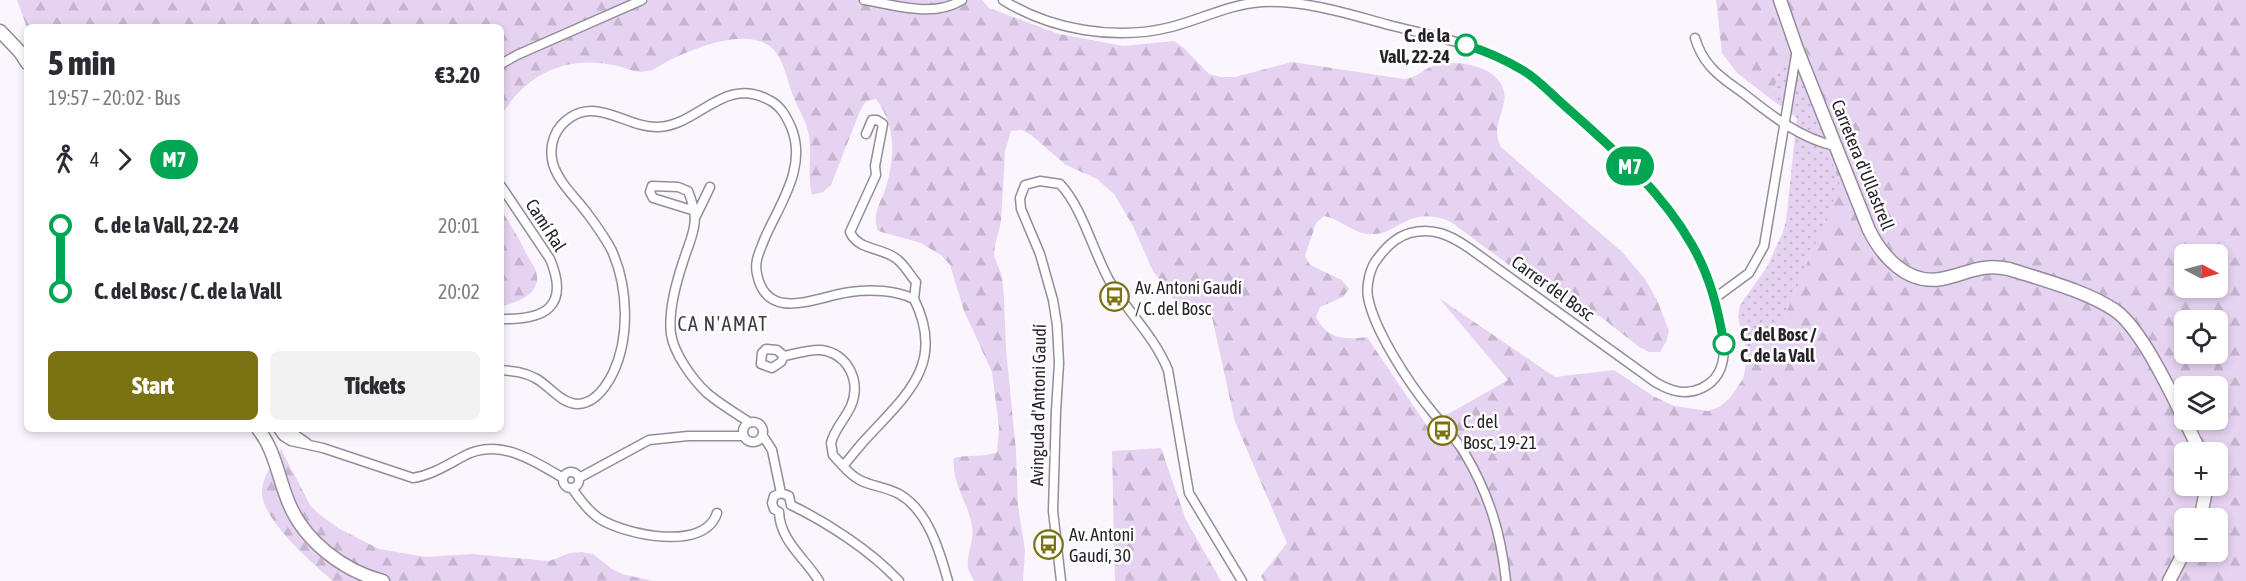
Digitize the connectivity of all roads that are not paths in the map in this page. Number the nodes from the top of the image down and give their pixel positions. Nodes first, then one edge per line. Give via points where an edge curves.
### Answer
1 (642, 0) edge
2 (864, 0) edge
3 (962, 0) edge
4 (1003, 0) edge
5 (1780, 0) edge
6 (0, 31) edge
7 (1695, 38) dead end
8 (1797, 50) junction
9 (24, 58) edge
10 (504, 62) edge
11 (1784, 124) junction
12 (866, 134) dead end
13 (1835, 146) junction
14 (710, 187) dead end
15 (504, 190) edge
16 (696, 213) junction
17 (1715, 298) junction
18 (914, 299) junction
19 (504, 319) edge
20 (784, 356) dead end
21 (504, 370) edge
22 (749, 422) junction
23 (260, 432) edge
24 (280, 432) edge
25 (291, 432) edge
26 (743, 436) junction
27 (763, 436) junction
28 (2194, 442) edge
29 (310, 445) junction
30 (843, 466) junction
31 (563, 477) junction
32 (579, 478) junction
33 (572, 488) junction
34 (780, 493) junction
35 (791, 505) junction
36 (779, 512) junction
37 (717, 513) dead end
38 (2179, 562) edge
39 (383, 581) edge
40 (819, 581) edge
41 (898, 581) edge
42 (948, 581) edge
43 (1060, 581) edge
44 (1242, 581) edge
45 (1506, 581) edge
46 (2169, 581) edge

1 - 10 street
2 - 3 street via 927,10 950,7
4 - 17 street, Carrer del Bosc via 1060,25 1125,32 1168,27 1262,2 1305,3 1478,49 1526,72 1642,177 1683,229
5 - 8 street, Carretera d'Ullastrell
6 - 9 street
7 - 11 street via 1710,66
8 - 11 street
8 - 13 street, Carretera d'Ullastrell
11 - 13 street
11 - 17 street via 1764,246 1749,273
12 - 18 street via 872,120 883,124 876,175 850,232 860,244 897,258 916,282
13 - 28 street, Carretera d'Ullastrell via 1869,230 1886,258 1905,272 1934,279 1974,268 1999,267 2096,300 2117,312 2149,352
14 - 16 street
15 - 19 street, Camí Ral via 556,273 557,294 541,315
16 - 16 street via 688,191 652,186 653,198
16 - 22 street via 677,283 671,336 684,367 707,393
17 - 45 street, Carrer del Bosc via 1724,345 1722,368 1704,387 1674,392 1442,232 1419,231 1400,237 1374,262 1367,295 1372,311 1396,359 1463,450 1482,486 1495,516
18 - 21 street via 869,291 786,304 778,302 761,286 756,264 796,163 793,133 786,116 772,102 750,94 725,97 682,121 657,127 586,110 557,129 551,154 556,172 606,239 616,262 624,303 619,358 599,394 578,404 564,400 533,377
18 - 30 street via 926,331 920,376
20 - 30 street via 828,352 842,358 850,370 854,398 831,443
22 - 26 street via 743,428
22 - 27 street via 760,424
23 - 39 street via 270,449 290,507 304,530 343,563
24 - 29 street via 291,441
25 - 29 street
26 - 27 street via 753,442
26 - 32 street via 649,440
27 - 34 street via 772,450
29 - 31 street via 413,478 477,450 501,449
30 - 42 street via 861,482 899,494 918,511
31 - 32 street via 571,472
31 - 33 street via 565,486
32 - 33 street via 578,485
33 - 37 street via 599,518 625,530 651,535 676,537 703,531 710,528
34 - 35 street via 789,496
34 - 36 street via 772,503
35 - 36 street
35 - 41 street via 868,553
36 - 40 street via 786,537
38 - 46 street
43 - 44 street, Avinguda d'Antoni Gaudí via 1053,511 1059,372 1057,325 1045,272 1020,198 1026,185 1040,181 1060,184 1071,197 1111,283 1161,354 1168,370 1190,493

